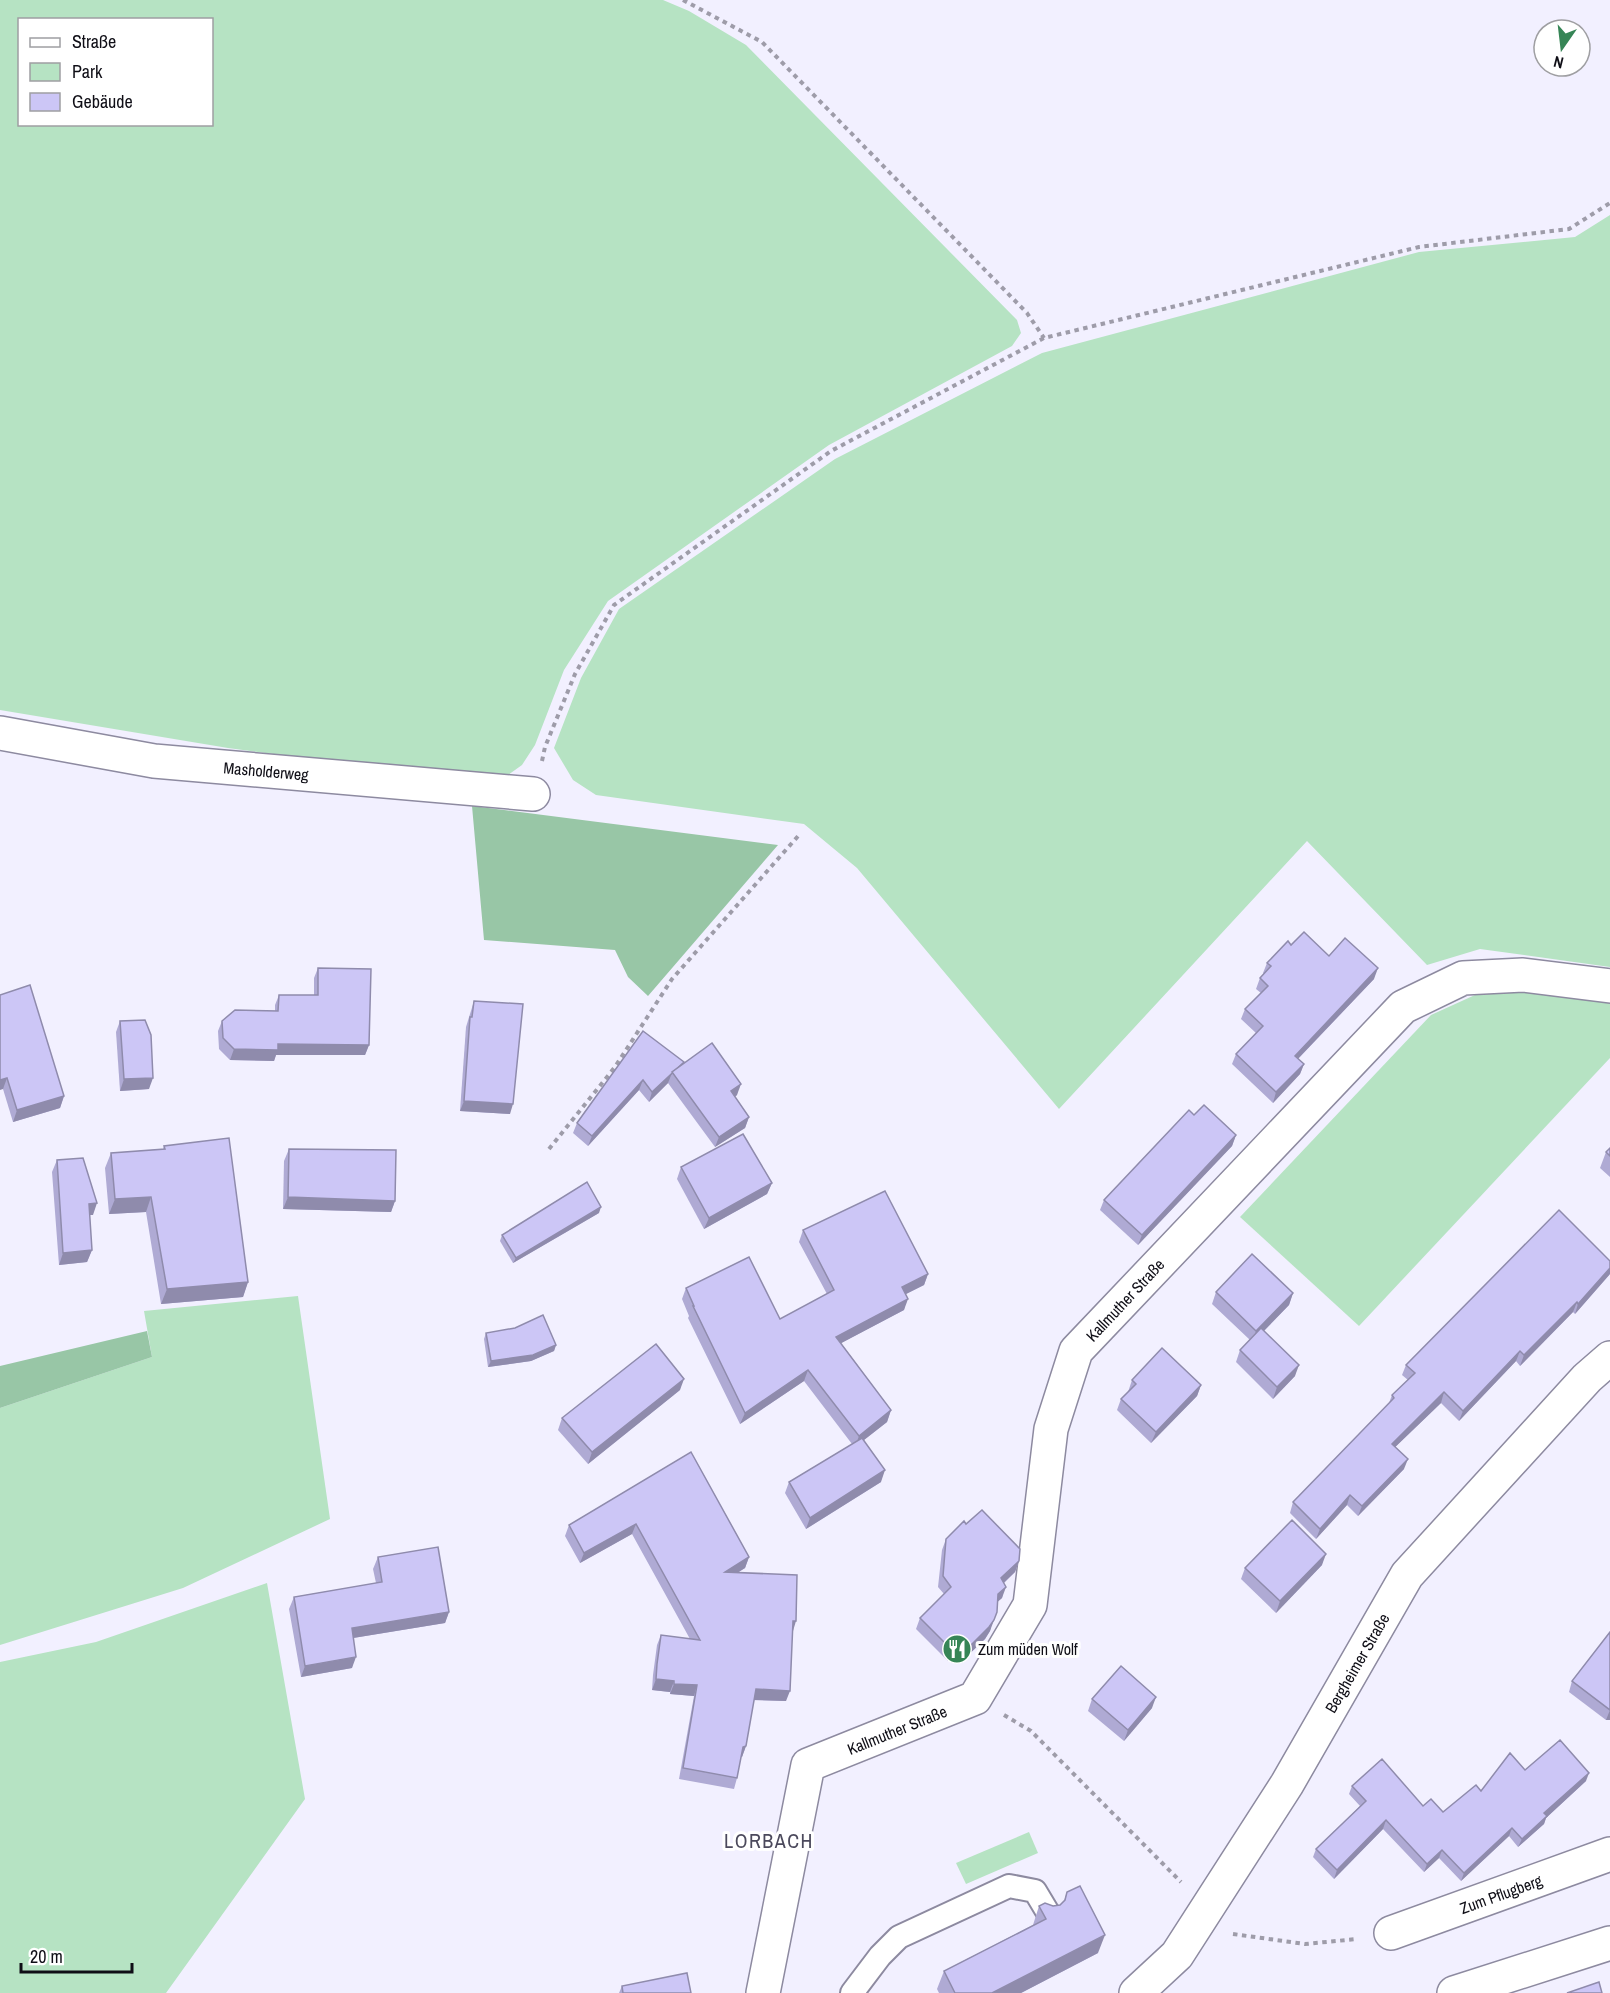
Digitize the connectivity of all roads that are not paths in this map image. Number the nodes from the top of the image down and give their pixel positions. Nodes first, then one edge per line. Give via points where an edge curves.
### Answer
1 (0, 733) edge
2 (533, 794) road end
3 (1610, 986) edge
4 (1610, 1358) edge
5 (1610, 1854) edge
6 (1047, 1911) edge
7 (1391, 1933) road end
8 (1610, 1943) edge
9 (763, 1993) edge
10 (852, 1993) edge
11 (1136, 1993) edge
12 (1454, 1993) edge

1 - 2 street, Masholderweg via 154,761
3 - 9 street, Kallmuther Straße via 1523,975 1463,978 1403,1007 1076,1351 1051,1429 1030,1605 975,1698 808,1765
4 - 11 street, Bergheimer Straße via 1587,1378 1407,1575 1287,1784 1194,1929 1177,1955
5 - 7 street, Zum Pflugberg
6 - 10 lane via 1035,1891 1009,1886 899,1937 879,1956
8 - 12 street

